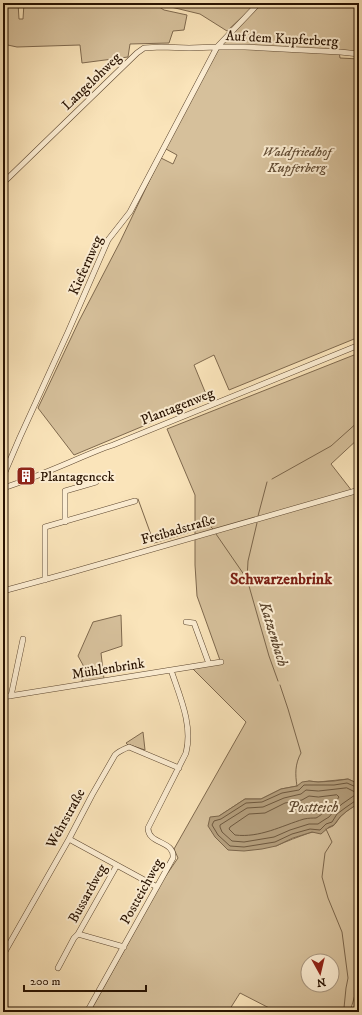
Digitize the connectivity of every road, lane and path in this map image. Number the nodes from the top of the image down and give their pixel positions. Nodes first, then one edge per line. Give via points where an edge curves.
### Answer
1 (259, 3) edge
2 (217, 46) junction
3 (359, 54) edge
4 (3, 183) edge
5 (359, 345) edge
6 (3, 480) edge
7 (96, 482) dead end
8 (3, 486) edge
9 (359, 490) edge
10 (135, 501) dead end
11 (65, 522) junction
12 (45, 580) junction
13 (3, 591) edge
14 (186, 622) dead end
15 (23, 639) dead end
16 (221, 662) dead end
17 (209, 664) junction
18 (171, 670) junction
19 (11, 696) junction
20 (3, 697) edge
21 (179, 768) junction
22 (68, 839) junction
23 (117, 865) junction
24 (157, 887) junction
25 (78, 934) junction
26 (124, 947) junction
27 (3, 955) edge
28 (58, 968) dead end
29 (87, 1012) edge

1 - 2 street, Auf dem Kupferberg
2 - 3 street, Auf dem Kupferberg
2 - 4 street, Langelohweg via 144,48
2 - 6 street, Kiefernweg via 130,212 108,240
5 - 8 street, Plantagenweg via 60,466
7 - 11 street via 65,491
9 - 12 street, Freibadstraße
10 - 11 street
11 - 12 street via 45,527
12 - 13 street, Freibadstraße
14 - 17 street via 194,623
15 - 19 street
16 - 17 street, Mühlenbrink
17 - 18 street, Mühlenbrink
18 - 19 street, Mühlenbrink
18 - 21 street, Postteichweg via 189,733 186,753
19 - 20 street, Mühlenbrink
21 - 22 street, Wehrstraße via 129,747 119,752 112,759
21 - 24 street, Postteichweg via 148,828 150,836 170,847 173,855
22 - 23 street
22 - 27 street, Wehrstraße
23 - 24 street
23 - 25 street, Bussardweg
24 - 26 street, Postteichweg
25 - 26 street, Bussardweg
25 - 28 street, Bussardweg
26 - 29 street, Postteichweg

